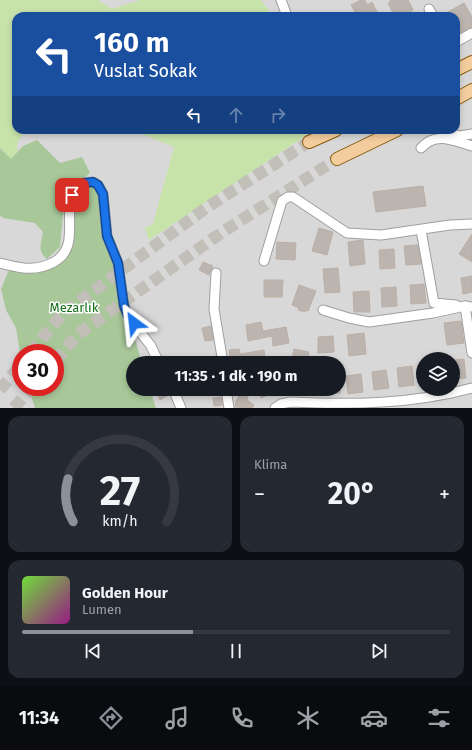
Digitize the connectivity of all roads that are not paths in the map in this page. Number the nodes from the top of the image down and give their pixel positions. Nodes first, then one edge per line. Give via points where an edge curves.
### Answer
1 (280, 0) edge
2 (285, 12) edge
3 (472, 33) edge
4 (460, 40) edge
5 (472, 62) edge
6 (460, 67) edge
7 (472, 90) edge
8 (460, 97) edge
9 (327, 134) edge
10 (389, 134) edge
11 (453, 134) edge
12 (472, 134) edge
13 (309, 142) tunnel mouth
14 (472, 146) edge
15 (421, 148) dead end
16 (336, 159) tunnel mouth
17 (472, 224) edge
18 (421, 230) junction
19 (264, 261) dead end
20 (0, 263) edge
21 (216, 273) dead end
22 (468, 307) edge
23 (323, 310) dead end
24 (472, 353) edge
25 (156, 356) edge
26 (222, 356) edge
27 (472, 388) edge
28 (176, 396) edge
29 (227, 396) edge
30 (182, 408) edge
31 (229, 408) edge
32 (275, 408) edge

1 - 2 street
3 - 4 street
5 - 6 main road
7 - 8 main road
9 - 13 main road
10 - 16 main road
11 - 12 street
14 - 15 street via 440,138 425,143
17 - 18 street
18 - 19 street via 381,235 347,233 293,197 288,197 282,201
18 - 22 street via 434,303
20 - 25 street via 38,268 58,260 65,252 69,239 72,195 84,183 93,182 103,194 107,236 118,263 124,306
21 - 26 street via 214,308
22 - 23 street via 369,322
22 - 24 street
27 - 32 street via 424,399 357,404 290,402
28 - 30 street
29 - 31 street

